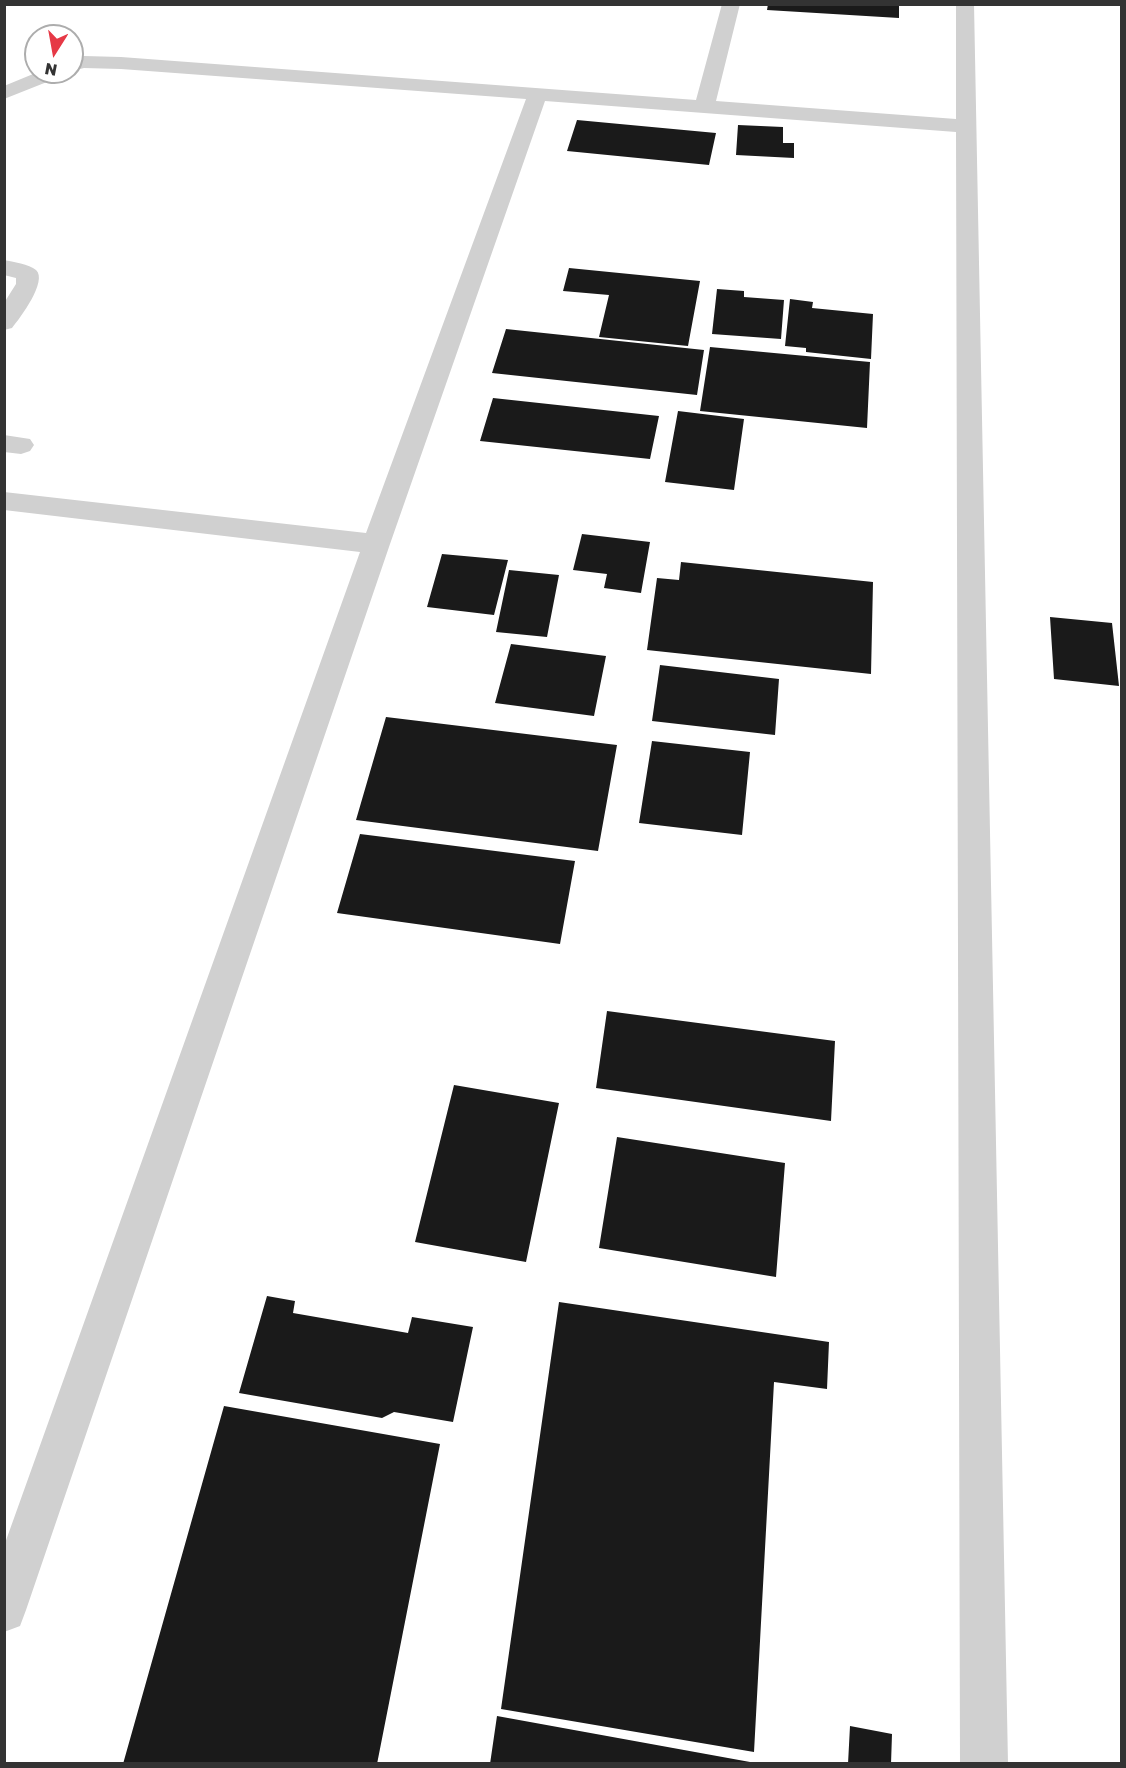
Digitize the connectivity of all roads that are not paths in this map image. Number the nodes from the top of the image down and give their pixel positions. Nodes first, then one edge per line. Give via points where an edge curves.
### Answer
1 (731, 4) edge
2 (965, 4) edge
3 (84, 62) edge
4 (26, 84) edge
5 (4, 93) edge
6 (538, 93) junction
7 (705, 106) junction
8 (965, 126) junction
9 (4, 267) edge
10 (4, 323) edge
11 (4, 501) edge
12 (376, 544) junction
13 (4, 1610) edge
14 (984, 1764) edge

1 - 7 street
2 - 8 street
3 - 6 street
4 - 5 street
6 - 7 street
6 - 12 street
7 - 8 street
8 - 14 street
9 - 10 street via 27,274 28,284
11 - 12 street
12 - 13 street

